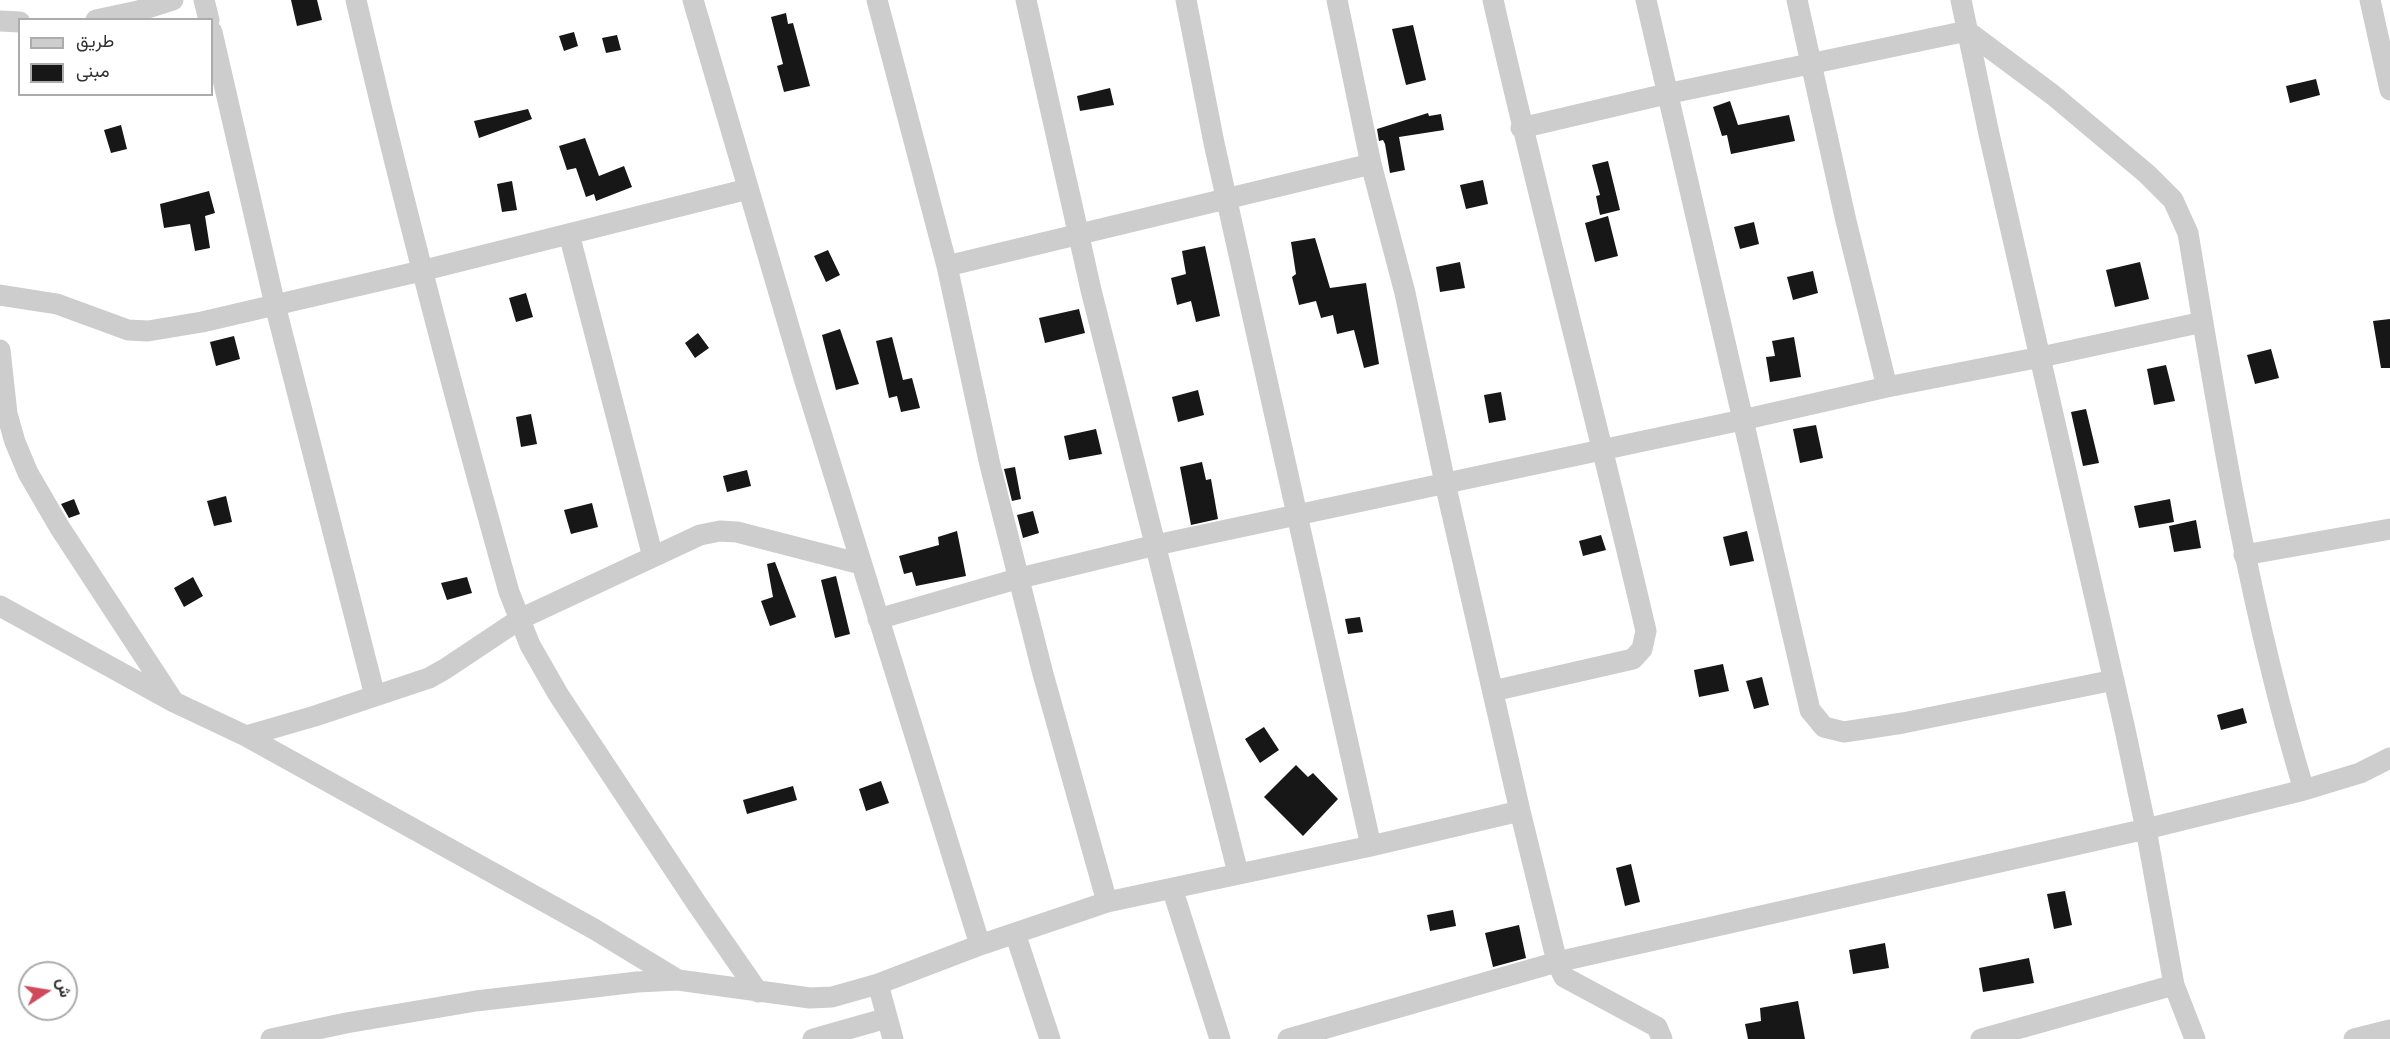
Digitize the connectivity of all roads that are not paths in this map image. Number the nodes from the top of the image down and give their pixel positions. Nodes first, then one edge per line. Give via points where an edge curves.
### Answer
1 (173, 0) edge
2 (204, 0) edge
3 (356, 0) edge
4 (693, 0) edge
5 (878, 0) edge
6 (1026, 0) edge
7 (1186, 0) edge
8 (1337, 0) edge
9 (1492, 0) edge
10 (1646, 0) edge
11 (1797, 0) edge
12 (1961, 0) edge
13 (2370, 0) edge
14 (105, 18) edge
15 (208, 18) edge
16 (0, 21) edge
17 (18, 22) edge
18 (1967, 31) junction
19 (213, 36) edge
20 (1810, 63) junction
21 (2390, 90) edge
22 (1666, 94) junction
23 (1521, 128) junction
24 (1371, 165) junction
25 (748, 189) junction
26 (1226, 199) junction
27 (568, 234) junction
28 (1078, 234) junction
29 (948, 266) junction
30 (421, 271) junction
31 (0, 296) edge
32 (275, 305) junction
33 (2203, 322) junction
34 (0, 350) edge
35 (2041, 357) junction
36 (1887, 387) junction
37 (1742, 420) junction
38 (1604, 450) junction
39 (1445, 483) junction
40 (1298, 514) junction
41 (2390, 529) edge
42 (1156, 545) junction
43 (2244, 555) junction
44 (653, 557) junction
45 (861, 564) junction
46 (1020, 578) junction
47 (0, 606) edge
48 (520, 619) junction
49 (878, 619) junction
50 (2114, 680) junction
51 (1493, 692) junction
52 (375, 696) junction
53 (174, 702) junction
54 (246, 736) junction
55 (2390, 758) edge
56 (2304, 790) junction
57 (1520, 811) junction
58 (2146, 829) junction
59 (1371, 846) junction
60 (1238, 873) junction
61 (1172, 888) junction
62 (1107, 902) junction
63 (1015, 933) junction
64 (980, 945) junction
65 (1557, 962) junction
66 (678, 980) junction
67 (878, 984) junction
68 (2174, 985) junction
69 (758, 992) junction
70 (887, 1018) junction
71 (2390, 1030) edge
72 (271, 1039) edge
73 (813, 1039) edge
74 (893, 1039) edge
75 (1050, 1039) edge
76 (1220, 1039) edge
77 (1288, 1039) edge
78 (1662, 1039) edge
79 (1981, 1039) edge
80 (2195, 1039) edge
81 (2354, 1039) edge

1 - 14 street
2 - 15 street
3 - 30 street
4 - 25 street
5 - 29 street
6 - 28 street
7 - 26 street
8 - 24 street
9 - 23 street
10 - 22 street
11 - 20 street
12 - 18 street
13 - 21 street
16 - 17 street
18 - 20 street
18 - 33 street via 2053,95 2173,200 2188,233
18 - 35 street
19 - 32 street
20 - 22 street
20 - 36 street
22 - 23 street
22 - 37 street
23 - 38 street
24 - 26 street
24 - 39 street via 1405,293
25 - 27 street
25 - 45 street
26 - 28 street
26 - 40 street
27 - 30 street
27 - 44 street
28 - 29 street
28 - 42 street
29 - 46 street via 990,465
30 - 32 street
30 - 48 street via 471,459
31 - 32 street via 57,304 128,330 202,322
32 - 52 street
33 - 35 street
33 - 43 street
34 - 53 street via 7,414 28,473
35 - 36 street
35 - 50 street
36 - 37 street
37 - 38 street
37 - 50 street via 1810,710 1824,727 1844,732 1903,723
38 - 39 street
38 - 51 street via 1646,631 1642,649 1633,659 1620,663
39 - 40 street
39 - 51 street
40 - 42 street
40 - 59 street
41 - 43 street
42 - 46 street
42 - 60 street
43 - 56 street
44 - 45 street via 700,535 720,531
44 - 48 street
45 - 49 street
46 - 49 street
46 - 62 street
47 - 53 street
48 - 52 street via 429,678
48 - 69 street via 558,694
49 - 64 street
50 - 58 street
51 - 57 street
52 - 54 street
53 - 54 street
54 - 66 street via 594,929
55 - 56 street via 2360,773
56 - 58 street
57 - 59 street
57 - 65 street
58 - 65 street
58 - 68 street
59 - 60 street
60 - 61 street
61 - 62 street
61 - 76 street
62 - 63 street
63 - 64 street
63 - 75 street
64 - 67 street
65 - 77 street
65 - 78 street via 1564,977 1657,1027
66 - 69 street
66 - 72 street via 476,1001
67 - 69 street via 832,997
67 - 70 street
68 - 79 street
68 - 80 street
70 - 73 street
70 - 74 street
71 - 81 street

